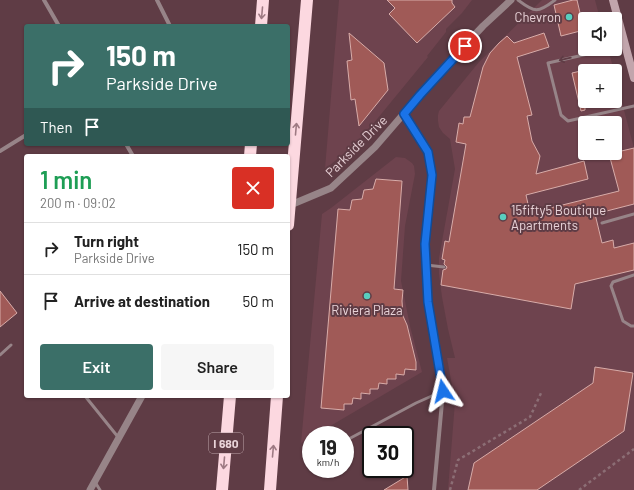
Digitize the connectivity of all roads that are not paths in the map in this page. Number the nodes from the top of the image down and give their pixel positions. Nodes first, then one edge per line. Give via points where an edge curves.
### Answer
1 (44, 0) edge
2 (157, 0) edge
3 (263, 0) edge
4 (307, 0) edge
5 (511, 0) edge
6 (518, 0) edge
7 (555, 0) edge
8 (613, 0) edge
9 (58, 24) edge
10 (169, 24) edge
11 (260, 24) edge
12 (625, 45) junction
13 (622, 46) edge
14 (579, 56) edge
15 (634, 78) edge
16 (634, 106) edge
17 (404, 114) junction
18 (24, 136) edge
19 (0, 151) edge
20 (290, 203) edge
21 (290, 205) edge
22 (634, 214) edge
23 (602, 223) dead end
24 (426, 265) junction
25 (444, 267) dead end
26 (634, 275) edge
27 (634, 326) edge
28 (11, 345) dead end
29 (0, 355) edge
30 (443, 391) junction
31 (87, 398) edge
32 (141, 398) edge
33 (230, 398) edge
34 (278, 398) edge
35 (354, 436) edge
36 (119, 438) junction
37 (95, 482) junction
38 (90, 490) edge
39 (100, 490) edge
40 (222, 490) edge
41 (270, 490) edge
42 (434, 490) edge

1 - 9 street
2 - 10 street
3 -> 11 highway
20 -> 4 highway
5 - 17 street, Parkside Drive via 483,26
6 - 7 lane via 533,10 542,9
8 - 12 main road
12 - 13 lane
12 - 15 main road
14 -> 16 lane via 548,63 561,115 568,121
17 - 21 street, Parkside Drive via 375,147 331,188
17 - 24 street via 428,152 432,175 425,244
18 - 19 street
22 - 23 lane
24 - 25 lane
24 - 30 street via 428,302
26 - 27 lane via 613,282 611,286 623,321
28 - 29 lane
30 - 35 lane
30 - 42 street
31 - 36 lane
32 - 36 street
33 -> 40 highway, I 680
41 -> 34 highway
36 - 37 street
37 - 38 street
37 - 39 lane

